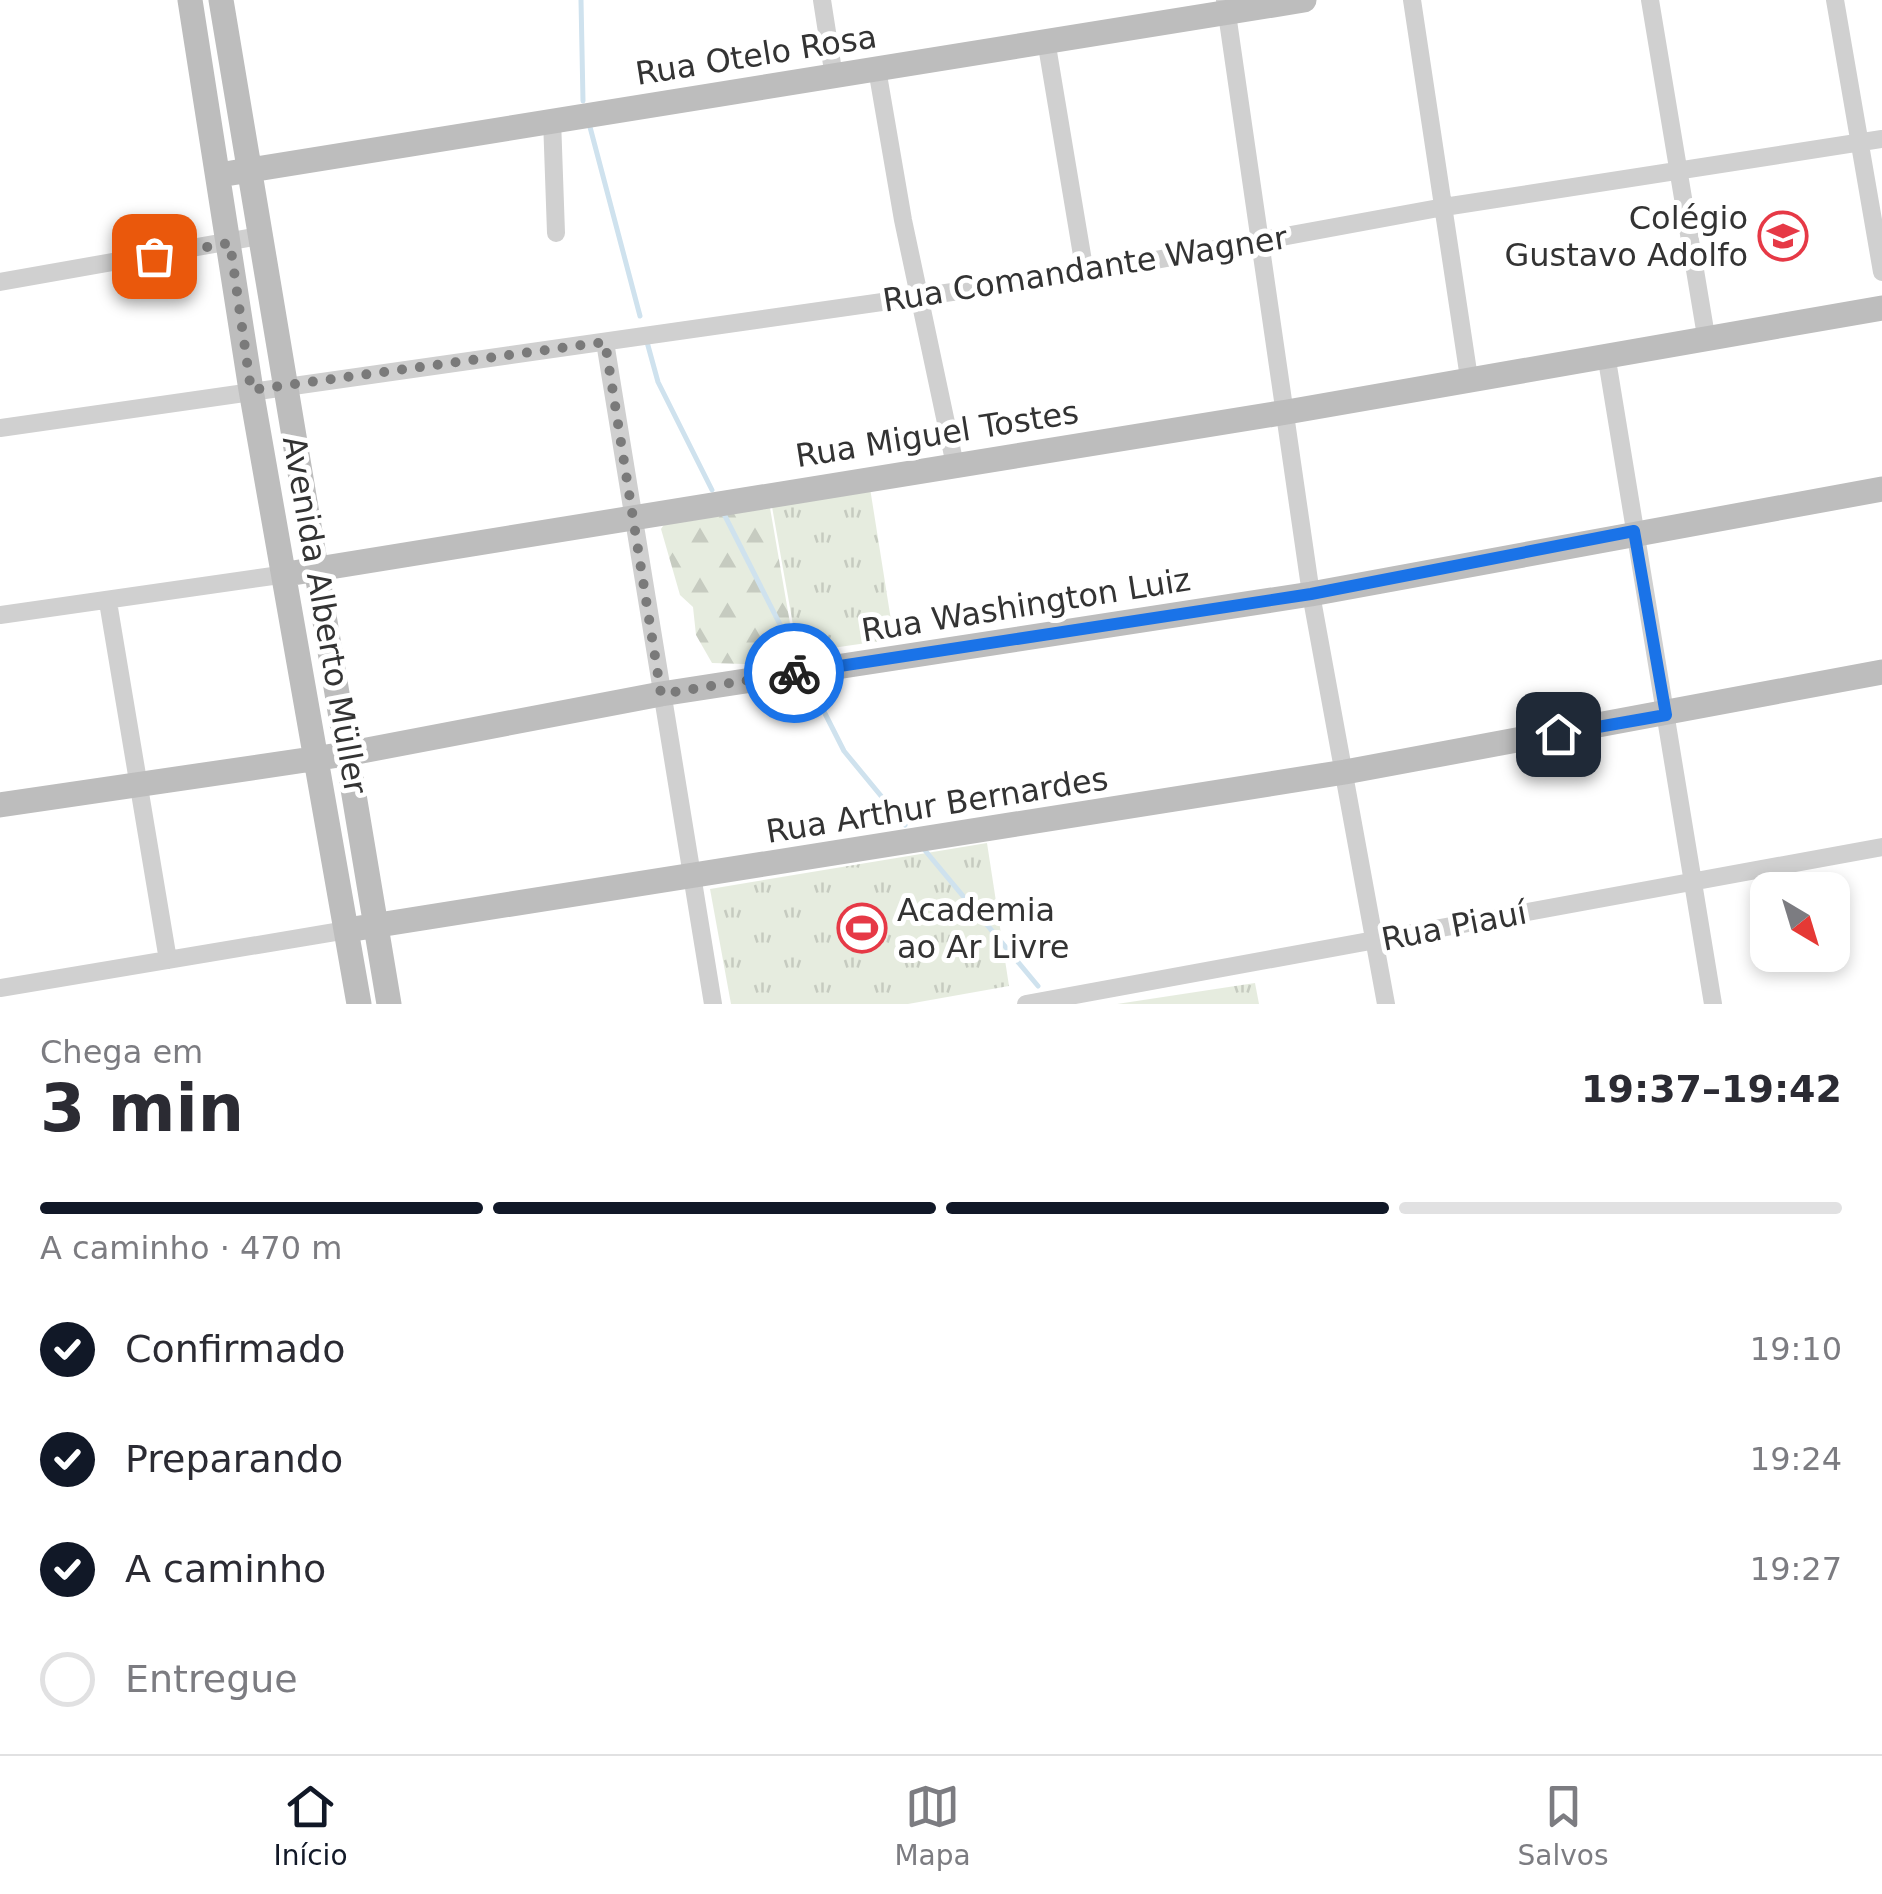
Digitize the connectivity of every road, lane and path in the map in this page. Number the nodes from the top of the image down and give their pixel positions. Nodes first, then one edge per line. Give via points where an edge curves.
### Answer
1 (190, 0) edge
2 (221, 0) edge
3 (822, 0) edge
4 (1304, 0) edge
5 (1412, 0) edge
6 (1650, 0) edge
7 (1836, 0) edge
8 (1226, 7) edge
9 (1046, 40) junction
10 (877, 69) junction
11 (834, 78) junction
12 (552, 119) junction
13 (1882, 138) edge
14 (1860, 143) junction
15 (248, 169) junction
16 (219, 174) junction
17 (1677, 174) junction
18 (1444, 207) junction
19 (556, 233) dead end
20 (258, 236) junction
21 (1262, 240) junction
22 (230, 243) junction
23 (1882, 272) edge
24 (1085, 273) junction
25 (0, 282) edge
26 (919, 298) junction
27 (1882, 308) edge
28 (1706, 336) junction
29 (605, 342) junction
30 (1606, 354) junction
31 (1469, 378) junction
32 (286, 386) junction
33 (251, 390) junction
34 (1287, 412) junction
35 (0, 428) edge
36 (955, 464) junction
37 (1882, 489) edge
38 (634, 515) junction
39 (1634, 531) junction
40 (315, 570) junction
41 (287, 574) junction
42 (1311, 594) junction
43 (108, 602) junction
44 (0, 615) edge
45 (1882, 672) edge
46 (661, 694) junction
47 (1666, 715) junction
48 (346, 754) junction
49 (318, 758) junction
50 (1344, 772) junction
51 (136, 783) junction
52 (0, 805) edge
53 (1882, 846) edge
54 (693, 878) junction
55 (1694, 878) junction
56 (375, 924) junction
57 (347, 930) junction
58 (1374, 942) junction
59 (168, 960) junction
60 (0, 988) edge
61 (359, 1004) edge
62 (390, 1004) edge
63 (714, 1004) edge
64 (1026, 1004) edge
65 (1386, 1004) edge
66 (1713, 1004) edge

1 - 16 street, Avenida Alberto Müller
2 - 15 street, Avenida Alberto Müller
3 - 11 street
4 - 8 street, Rua Otelo Rosa
5 - 18 street
6 - 17 street
7 - 14 street
8 - 9 street, Rua Otelo Rosa
8 - 21 street
9 - 10 street, Rua Otelo Rosa
9 - 24 street
10 - 11 street, Rua Otelo Rosa
10 - 26 street
11 - 12 street, Rua Otelo Rosa
12 - 15 street, Rua Otelo Rosa
12 - 19 street
13 - 14 street, Rua Comandante Wagner
14 - 17 street, Rua Comandante Wagner
14 - 23 street
15 - 16 street, Rua Otelo Rosa
15 - 20 street, Avenida Alberto Müller
16 - 22 street, Avenida Alberto Müller
17 - 18 street, Rua Comandante Wagner
17 - 28 street
18 - 21 street, Rua Comandante Wagner
18 - 31 street
20 - 22 street
20 - 32 street, Avenida Alberto Müller
21 - 24 street, Rua Comandante Wagner
21 - 34 street
22 - 25 street
22 - 33 street, Avenida Alberto Müller
24 - 26 street, Rua Comandante Wagner
26 - 29 street, Rua Comandante Wagner
26 - 36 street
27 - 28 street, Rua Miguel Tostes
28 - 30 street, Rua Miguel Tostes
29 - 32 street, Rua Comandante Wagner
29 - 38 street
30 - 31 street, Rua Miguel Tostes
30 - 39 street
31 - 34 street, Rua Miguel Tostes
32 - 33 street, Rua Comandante Wagner
32 - 40 street, Avenida Alberto Müller
33 - 35 street, Rua Comandante Wagner
33 - 41 street, Avenida Alberto Müller
34 - 36 street, Rua Miguel Tostes
34 - 42 street
36 - 38 street, Rua Miguel Tostes
37 - 39 street, Rua Washington Luiz
38 - 40 street, Rua Miguel Tostes
38 - 46 street
39 - 42 street, Rua Washington Luiz
39 - 47 street
40 - 41 street, Rua Miguel Tostes
40 - 48 street, Avenida Alberto Müller
41 - 43 street, Rua Miguel Tostes
41 - 49 street, Avenida Alberto Müller
42 - 46 street, Rua Washington Luiz
42 - 50 street
43 - 44 street, Rua Miguel Tostes
43 - 51 street
45 - 47 street, Rua Arthur Bernardes
46 - 48 street, Rua Washington Luiz
46 - 54 street
47 - 50 street, Rua Arthur Bernardes
47 - 55 street
48 - 49 street, Rua Washington Luiz
48 - 56 street, Avenida Alberto Müller
49 - 51 street, Rua Washington Luiz
49 - 57 street, Avenida Alberto Müller
50 - 54 street, Rua Arthur Bernardes
50 - 58 street
51 - 52 street, Rua Washington Luiz
51 - 59 street
53 - 55 street, Rua Piauí
54 - 56 street, Rua Arthur Bernardes
54 - 63 street
55 - 58 street, Rua Piauí
55 - 66 street
56 - 57 street, Rua Arthur Bernardes
56 - 62 street, Avenida Alberto Müller
57 - 59 street, Rua Arthur Bernardes
57 - 61 street, Avenida Alberto Müller
58 - 64 street, Rua Piauí
58 - 65 street
59 - 60 street, Rua Arthur Bernardes

